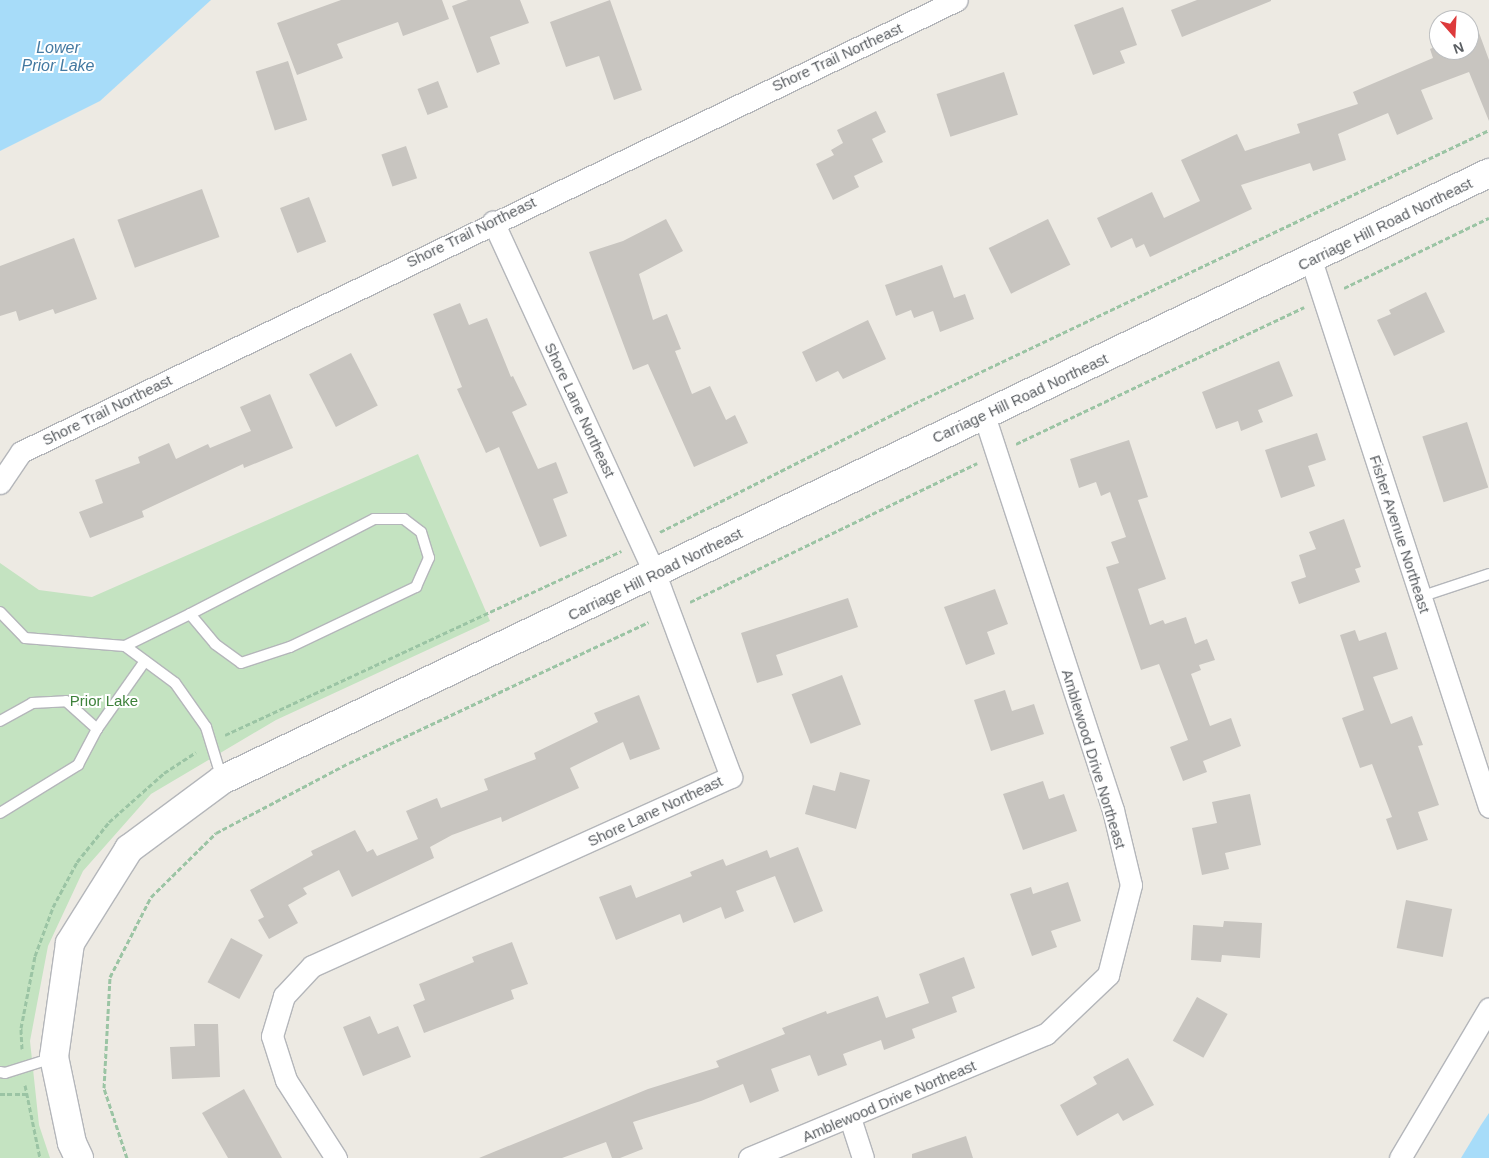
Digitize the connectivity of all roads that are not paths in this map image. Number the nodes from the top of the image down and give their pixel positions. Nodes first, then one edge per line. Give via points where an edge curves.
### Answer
1 (957, 0) edge
2 (1489, 173) edge
3 (493, 221) junction
4 (1311, 260) junction
5 (984, 415) junction
6 (0, 483) edge
7 (655, 574) junction
8 (1489, 574) edge
9 (1420, 598) junction
10 (0, 612) edge
11 (190, 614) junction
12 (125, 646) junction
13 (145, 661) junction
14 (0, 721) edge
15 (98, 729) junction
16 (222, 780) junction
17 (1489, 808) edge
18 (0, 813) edge
19 (1489, 1008) edge
20 (54, 1057) junction
21 (0, 1072) edge
22 (850, 1118) junction
23 (79, 1158) edge
24 (336, 1158) edge
25 (749, 1158) edge
26 (863, 1158) edge
27 (1400, 1158) edge

1 - 3 street, Shore Trail Northeast
2 - 4 street, Carriage Hill Road Northeast
3 - 6 street, Shore Trail Northeast via 21,452
3 - 7 street, Shore Lane Northeast
4 - 5 street, Carriage Hill Road Northeast
4 - 9 street, Fisher Avenue Northeast
5 - 7 street, Carriage Hill Road Northeast
5 - 22 street, Amblewood Drive Northeast via 1113,810 1130,885 1108,975 1046,1034
7 - 16 street, Carriage Hill Road Northeast
7 - 24 street, Shore Lane Northeast via 731,777 312,966 284,996 272,1036 286,1080
8 - 9 lane
9 - 17 street, Fisher Avenue Northeast
10 - 12 lane via 25,638
11 - 11 lane via 215,644 241,663 290,648 416,587 429,558 421,532 404,519 374,518
11 - 12 lane
12 - 13 lane
13 - 15 lane
13 - 16 lane via 176,683 206,727
14 - 15 lane via 32,703 66,701
15 - 18 lane via 78,765
16 - 20 street, Carriage Hill Road Northeast via 128,850 70,943
19 - 27 street
20 - 21 lane
20 - 23 street, Carriage Hill Road Northeast via 72,1143
22 - 25 street, Amblewood Drive Northeast
22 - 26 street

